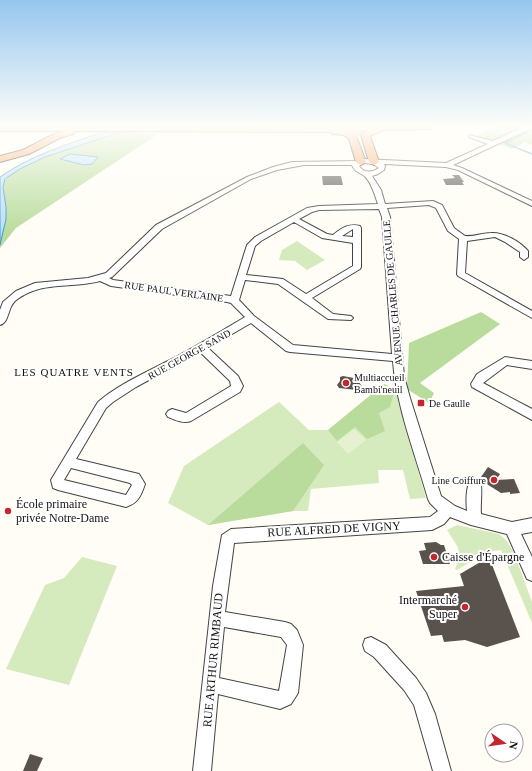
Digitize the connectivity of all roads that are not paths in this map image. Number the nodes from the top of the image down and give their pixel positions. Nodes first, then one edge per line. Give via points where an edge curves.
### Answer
1 (454, 162) edge
2 (365, 163) junction
3 (396, 163) junction
4 (447, 165) junction
5 (381, 170) junction
6 (367, 174) junction
7 (377, 190) junction
8 (532, 204) edge
9 (384, 207) junction
10 (293, 219) junction
11 (334, 238) junction
12 (463, 238) junction
13 (357, 242) junction
14 (524, 257) dead end
15 (242, 277) junction
16 (102, 278) junction
17 (306, 298) junction
18 (234, 302) junction
19 (532, 315) edge
20 (251, 318) junction
21 (348, 318) dead end
22 (0, 322) edge
23 (202, 347) junction
24 (398, 358) junction
25 (532, 365) edge
26 (172, 414) dead end
27 (532, 415) edge
28 (68, 462) junction
29 (476, 484) dead end
30 (448, 509) junction
31 (475, 518) junction
32 (532, 525) edge
33 (512, 529) junction
34 (226, 549) joint
35 (532, 574) edge
36 (217, 618) junction
37 (371, 645) dead end
38 (211, 684) junction
39 (202, 771) edge
40 (442, 771) edge

1 - 4 street
2 - 3 street
2 - 5 street
2 - 6 street via 360,172
2 - 16 street via 292,164 249,178 172,219 148,236 117,268
3 - 4 street
3 - 5 street
4 - 8 street
5 - 6 street
5 - 7 street, AVENUE CHARLES DE GAULLE
6 - 7 street, AVENUE CHARLES DE GAULLE
7 - 9 street, AVENUE CHARLES DE GAULLE
9 - 10 street via 314,208
9 - 12 street via 424,202 436,204 451,229
9 - 24 street, AVENUE CHARLES DE GAULLE
10 - 11 street
10 - 15 street via 251,245
11 - 13 street
11 - 13 street via 350,226 354,226 357,228
12 - 14 street via 500,236 524,251
12 - 19 street via 461,274
13 - 17 street via 357,267
15 - 17 street via 280,281
15 - 18 street
16 - 18 street, RUE PAUL VERLAINE via 111,283 224,297
16 - 22 street via 28,288 8,302
17 - 21 street via 331,317
18 - 20 street, RUE PAUL VERLAINE
20 - 23 street, RUE GEORGE SAND
20 - 24 street, RUE PAUL VERLAINE via 290,348
23 - 26 street via 234,378 237,386 187,418
23 - 28 street, RUE GEORGE SAND via 111,396 102,405
24 - 30 street, AVENUE CHARLES DE GAULLE via 404,398 435,499
25 - 27 street via 505,362 481,377 476,384
28 - 28 street, RUE GEORGE SAND via 57,480 58,484 126,501 134,496 139,484 134,478
29 - 31 street via 473,504
30 - 31 street, AVENUE CHARLES DE GAULLE
30 - 34 street, RUE ALFRED DE VIGNY via 432,524 236,534 227,540
31 - 33 street, AVENUE CHARLES DE GAULLE
32 - 33 street
33 - 35 street
34 - 36 street, RUE ARTHUR RIMBAUD
36 - 38 street, RUE ARTHUR RIMBAUD
36 - 38 street via 285,630 295,645 289,693 285,698 280,700
37 - 40 street via 380,651 410,684 420,699
38 - 39 street, RUE ARTHUR RIMBAUD

